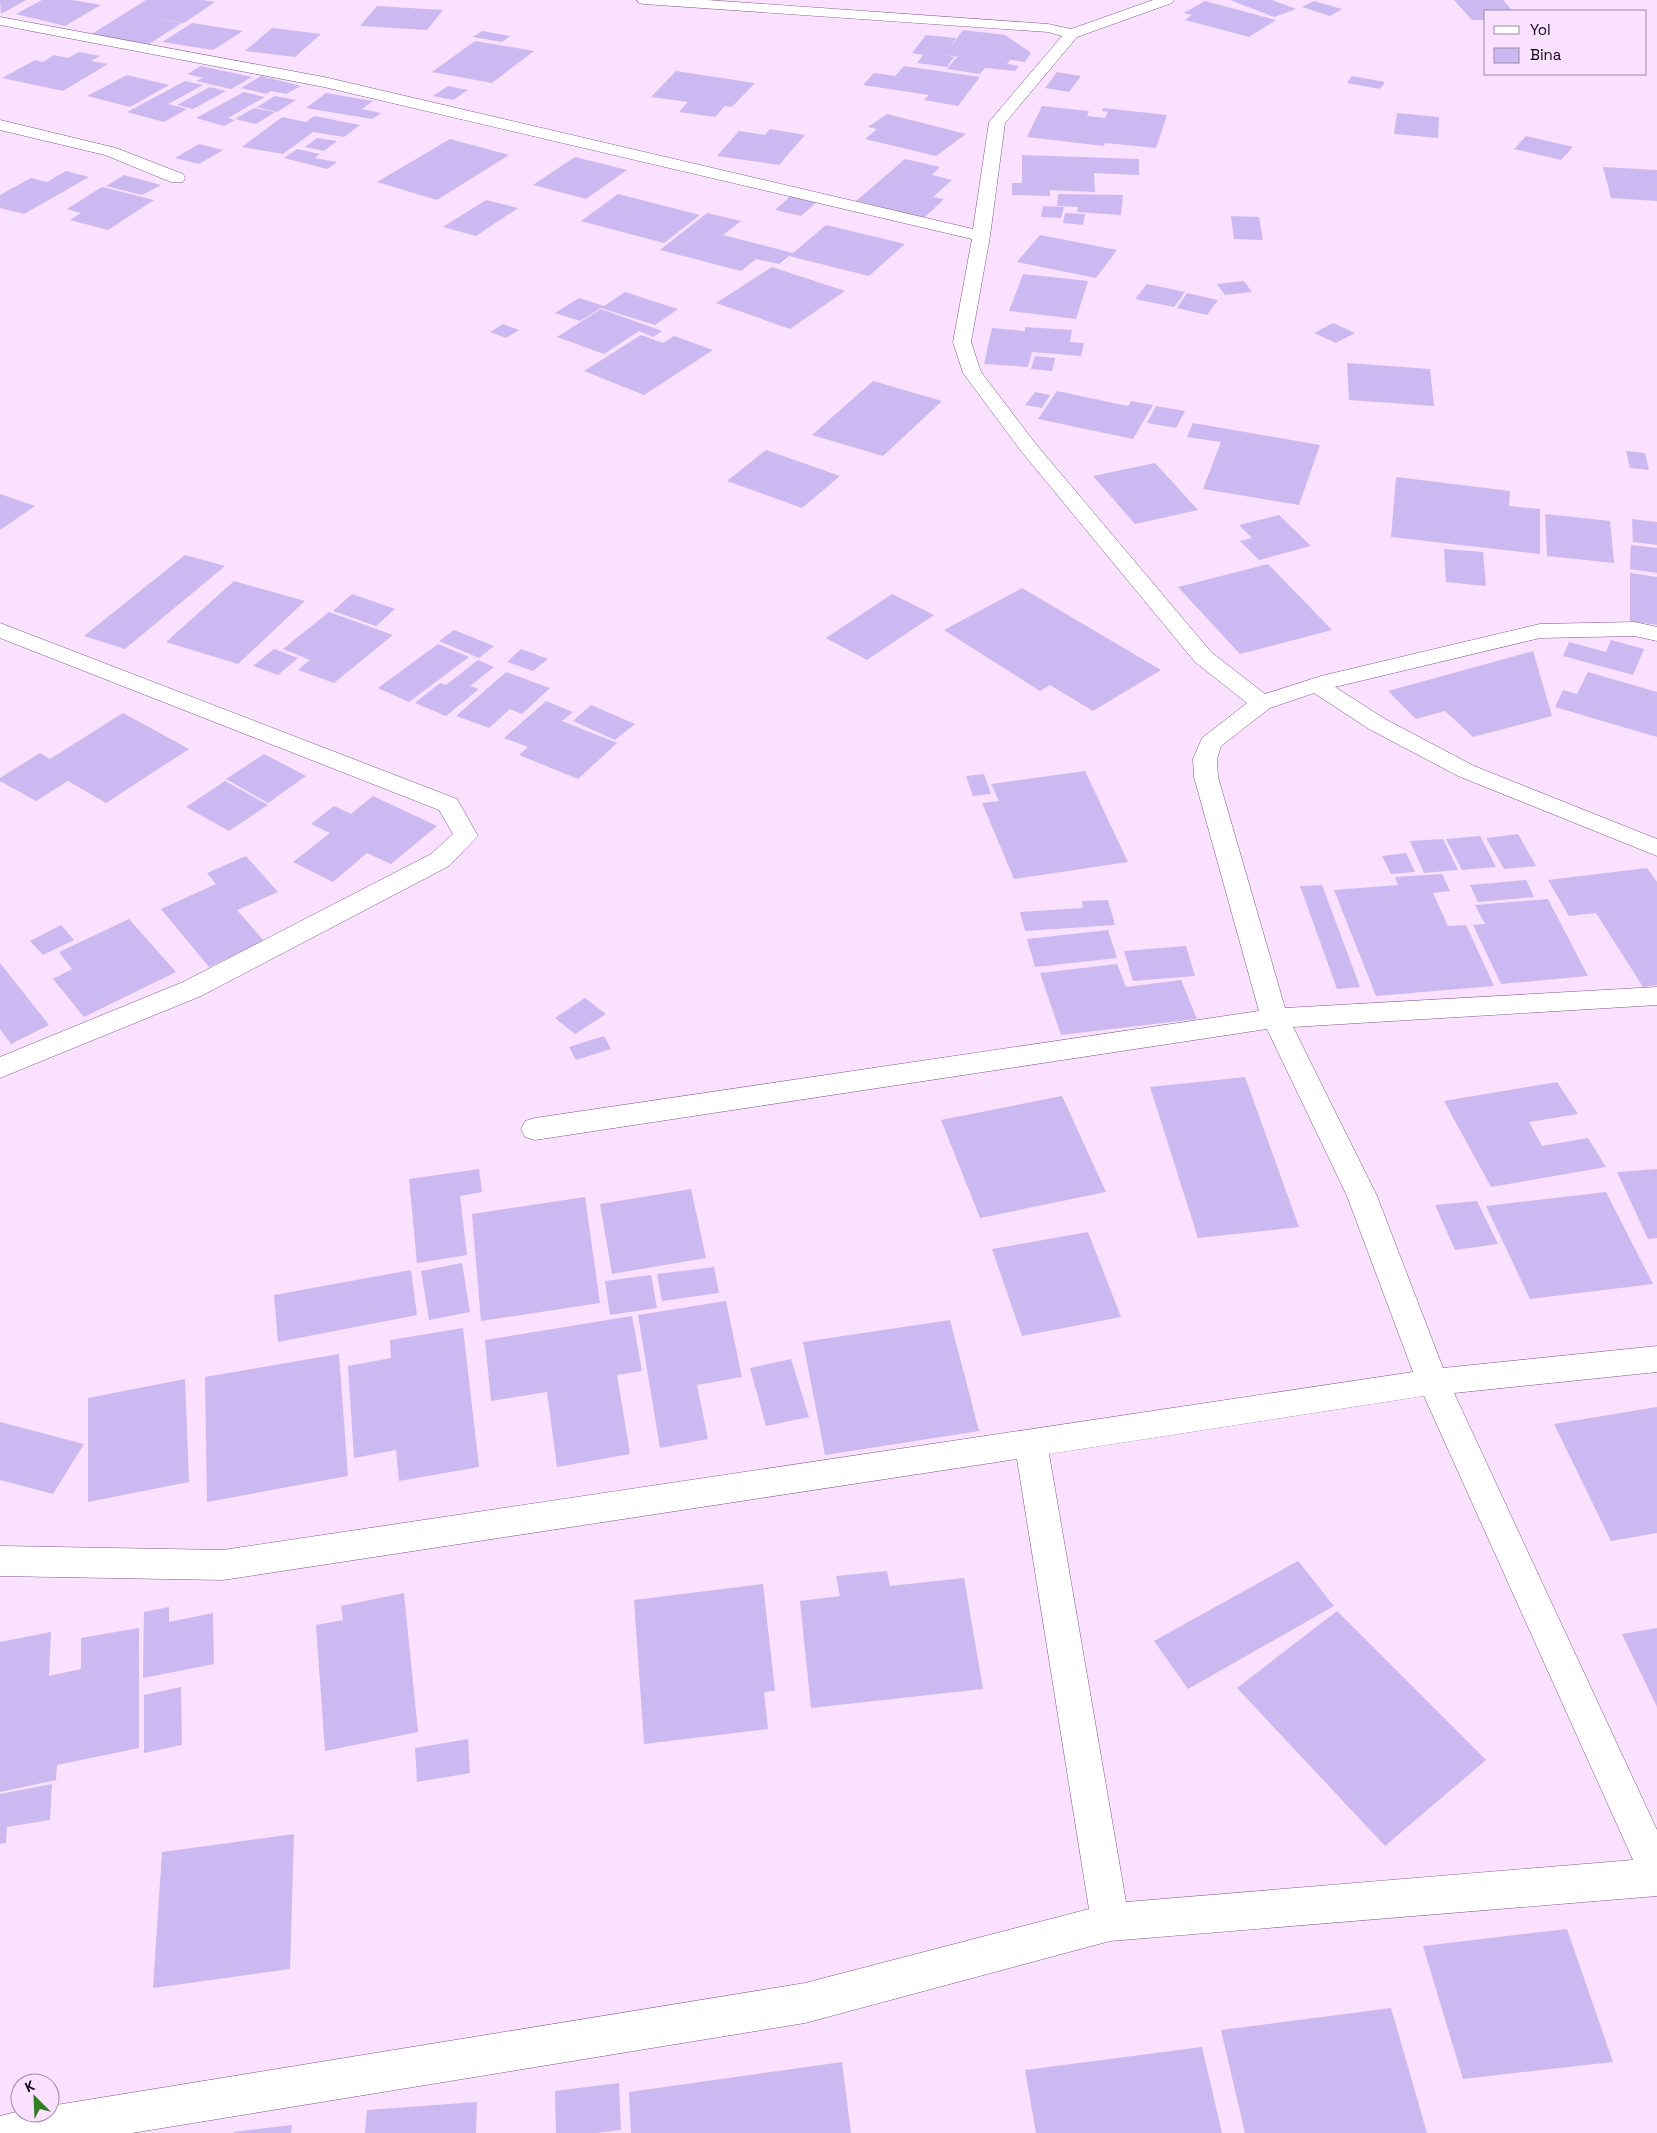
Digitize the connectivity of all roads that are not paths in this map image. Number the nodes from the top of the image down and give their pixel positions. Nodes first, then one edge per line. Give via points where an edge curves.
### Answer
1 (644, 0) edge
2 (1167, 0) edge
3 (1112, 5) dead end
4 (1128, 15) junction
5 (0, 21) edge
6 (1072, 34) junction
7 (0, 125) edge
8 (177, 178) dead end
9 (981, 236) junction
10 (0, 630) edge
11 (1657, 634) edge
12 (1317, 685) junction
13 (1262, 704) junction
14 (1657, 848) edge
15 (1657, 996) edge
16 (1275, 1018) junction
17 (0, 1068) edge
18 (535, 1129) dead end
19 (1657, 1359) edge
20 (1433, 1382) junction
21 (1031, 1442) junction
22 (0, 1561) edge
23 (1657, 1872) edge
24 (1657, 1877) edge
25 (1110, 1922) junction
26 (8, 2133) edge

1 - 6 street via 1048,28
2 - 4 street
3 - 4 street
4 - 6 street
5 - 9 street via 324,82
6 - 9 street via 997,122
7 - 8 street via 110,151
9 - 13 street via 962,342 972,373 1028,447 1203,657
10 - 17 street via 448,805 466,836 440,860 192,989
11 - 12 street via 1635,629 1540,631
12 - 13 street
12 - 14 street via 1377,724 1466,771
13 - 16 street via 1210,743 1205,759 1206,777
15 - 16 street
16 - 18 street
16 - 20 street via 1362,1196
19 - 20 street
20 - 21 street
20 - 23 street
21 - 22 street via 223,1565
21 - 25 street
24 - 25 street
25 - 26 street via 805,2003

